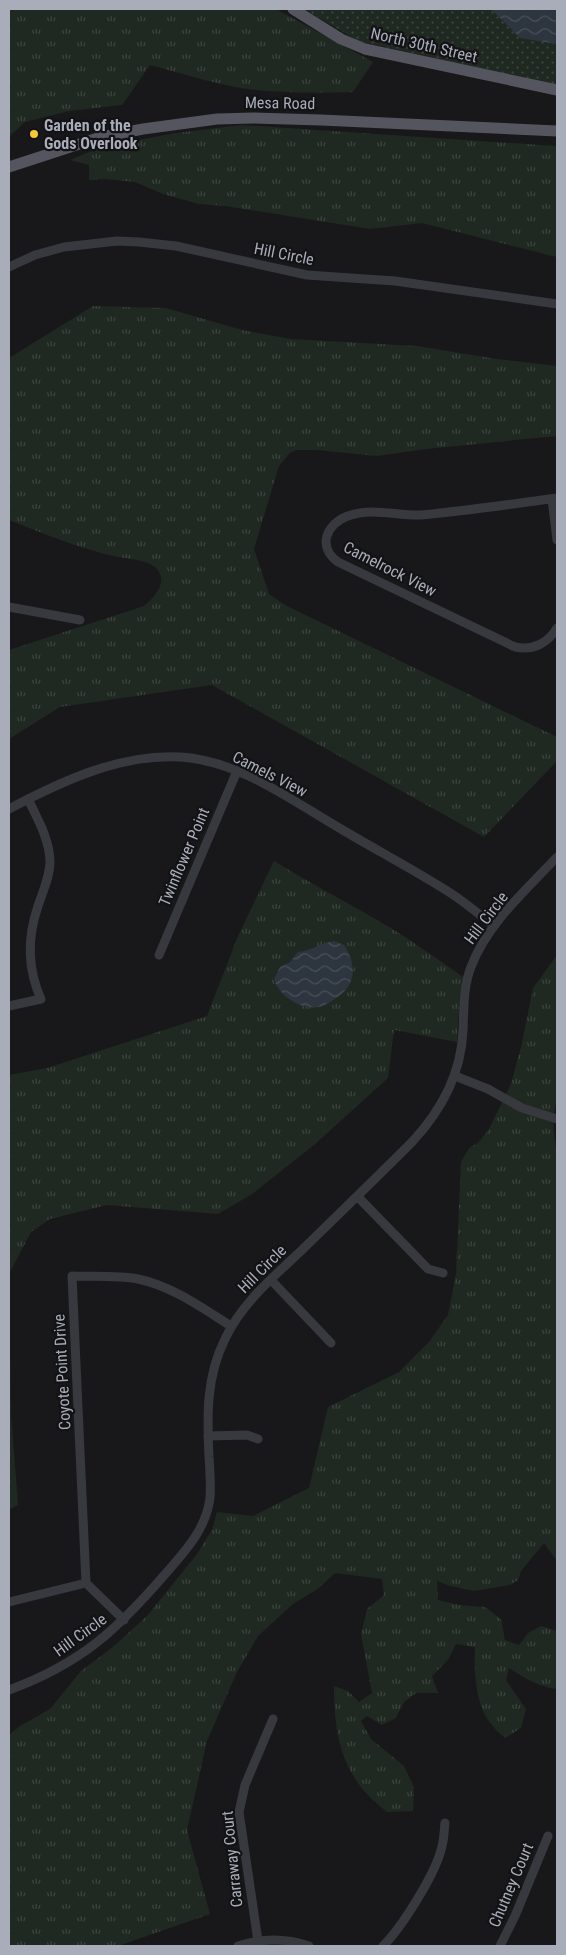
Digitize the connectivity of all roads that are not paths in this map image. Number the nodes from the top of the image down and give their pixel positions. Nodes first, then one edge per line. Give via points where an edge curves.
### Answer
1 (293, 9) edge
2 (557, 90) edge
3 (557, 130) edge
4 (9, 167) edge
5 (9, 267) edge
6 (557, 304) edge
7 (555, 498) edge
8 (557, 540) edge
9 (9, 607) edge
10 (80, 620) dead end
11 (557, 628) edge
12 (237, 771) junction
13 (28, 799) junction
14 (9, 809) edge
15 (557, 857) edge
16 (494, 926) junction
17 (158, 955) dead end
18 (9, 1006) edge
19 (455, 1076) junction
20 (557, 1119) edge
21 (358, 1196) junction
22 (443, 1273) dead end
23 (271, 1280) junction
24 (231, 1326) junction
25 (331, 1342) dead end
26 (208, 1436) junction
27 (258, 1439) dead end
28 (86, 1584) junction
29 (9, 1602) edge
30 (124, 1620) junction
31 (9, 1690) edge
32 (273, 1719) dead end
33 (445, 1823) dead end
34 (548, 1836) dead end
35 (258, 1941) junction
36 (238, 1946) edge
37 (309, 1946) edge
38 (383, 1946) edge
39 (500, 1946) edge

1 - 2 main road, North 30th Street via 341,39 365,49
3 - 4 main road, Mesa Road via 217,119 101,136
5 - 6 street, Hill Circle via 51,250 96,243 139,242 183,247 307,275 395,281
7 - 8 street, Camelrock View
7 - 11 street, Camelrock View via 420,515 357,513 339,520 326,540 329,554 338,562 515,647 526,649 544,643
9 - 10 street
12 - 13 street, Camels View via 196,759 150,758 81,776
12 - 16 street, Camels View via 452,894
12 - 17 street, Twinflower Point
13 - 14 street, Camels View
13 - 18 street via 49,852 48,873 30,937 29,956 32,976 42,999
15 - 16 street, Hill Circle
16 - 19 street, Hill Circle via 475,957 466,984 462,1045
19 - 20 street via 522,1108
19 - 21 street, Hill Circle via 423,1130
21 - 22 street via 428,1269
21 - 23 street, Hill Circle
23 - 24 street, Hill Circle
23 - 25 street
24 - 26 street, Hill Circle via 211,1376
24 - 28 street, Coyote Point Drive via 179,1294 153,1283 128,1277 72,1276
26 - 27 street via 247,1435
26 - 30 street, Hill Circle via 210,1499 202,1527 188,1548
28 - 29 street
28 - 30 street
30 - 31 street, Hill Circle via 77,1658 34,1681
32 - 35 street, Carraway Court via 245,1785 239,1812
33 - 38 street via 441,1850 434,1868 404,1921
34 - 39 street, Chutney Court
35 - 36 street
35 - 37 street via 280,1940

